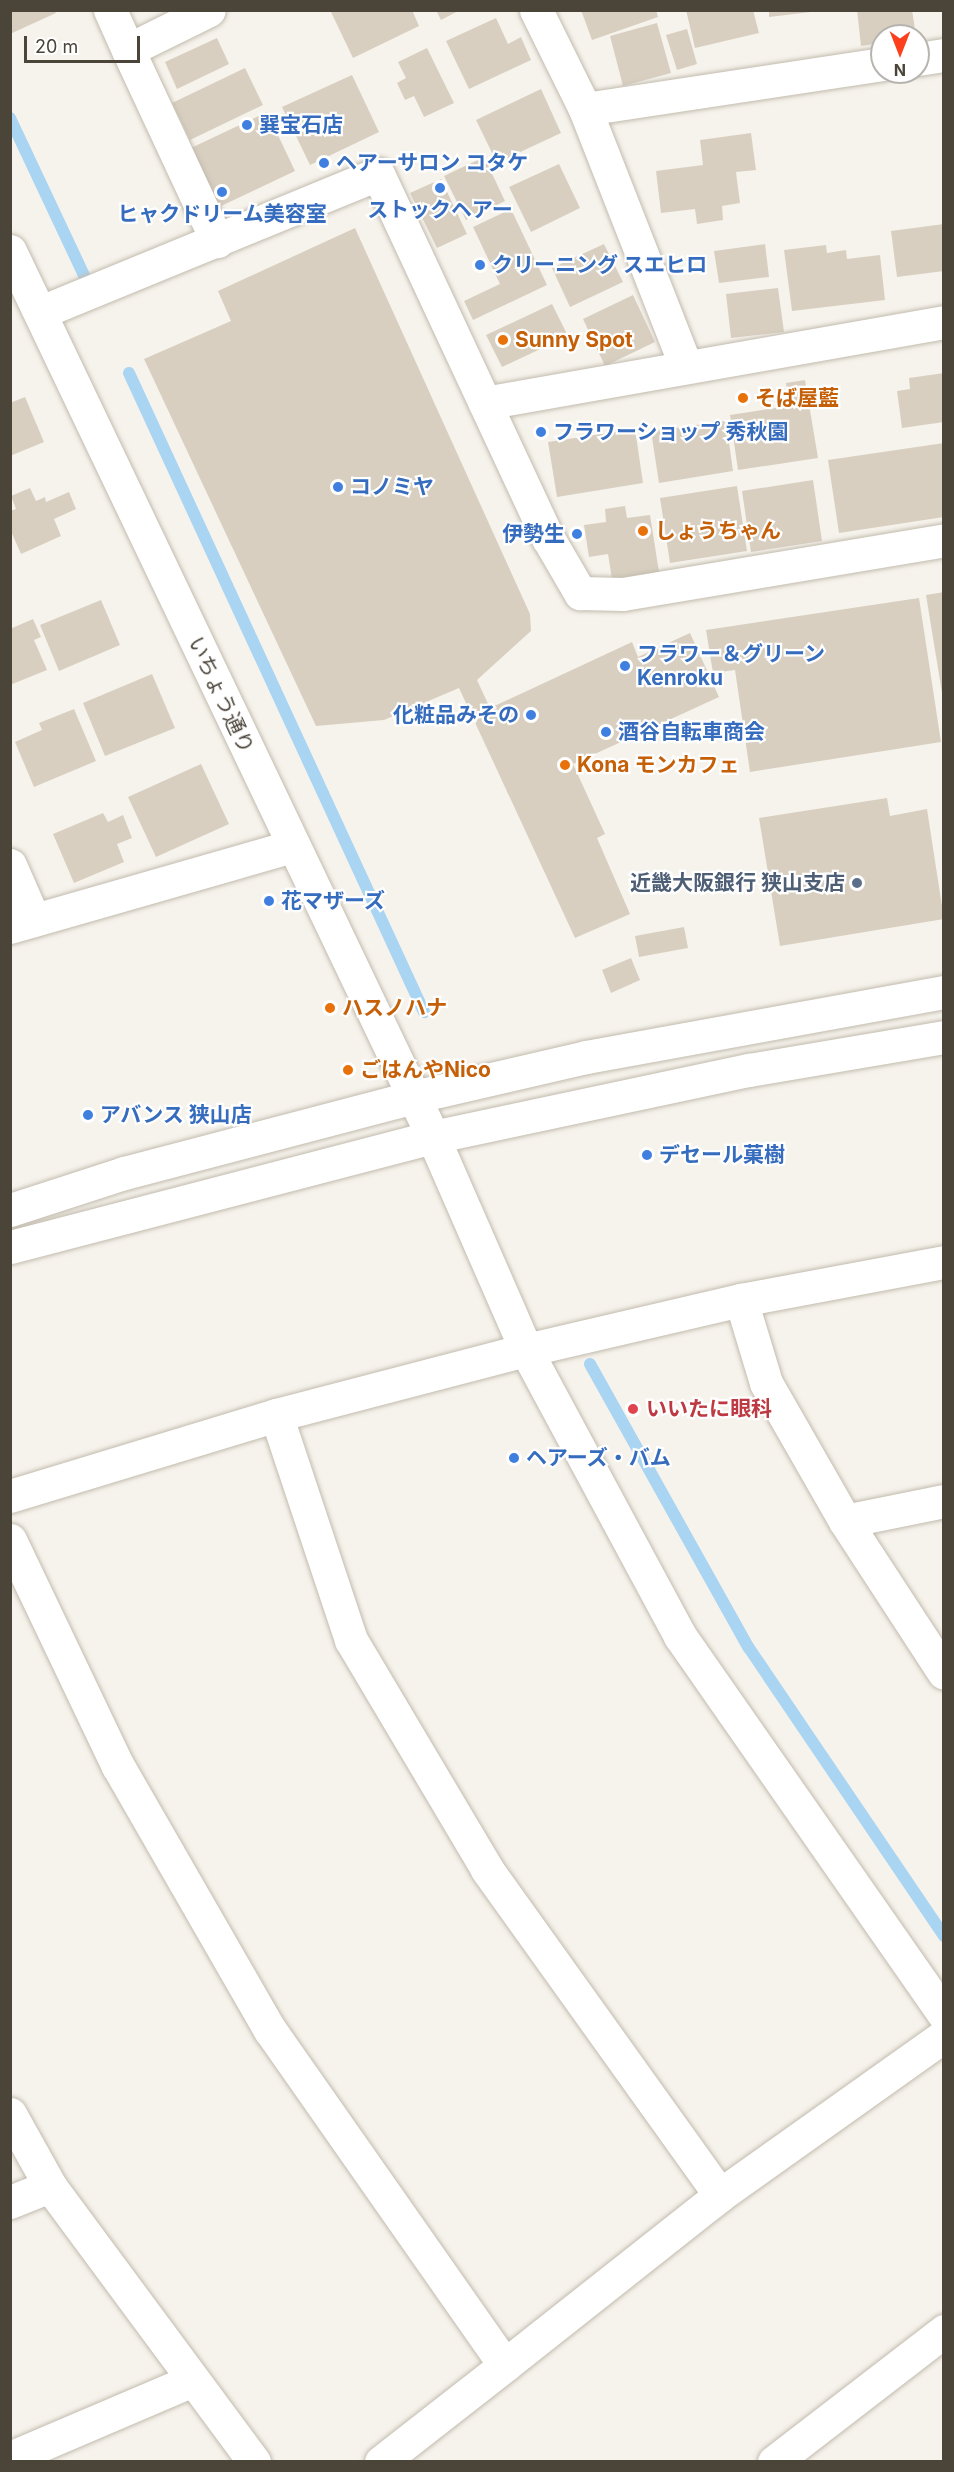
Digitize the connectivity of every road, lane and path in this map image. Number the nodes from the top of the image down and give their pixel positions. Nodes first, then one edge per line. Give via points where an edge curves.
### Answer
1 (110, 10) edge
2 (209, 10) edge
3 (536, 10) edge
4 (128, 50) junction
5 (870, 66) edge
6 (585, 109) junction
7 (217, 241) junction
8 (10, 251) edge
9 (41, 312) junction
10 (944, 322) edge
11 (685, 364) junction
12 (484, 403) junction
13 (944, 540) edge
14 (292, 846) junction
15 (10, 865) edge
16 (22, 924) edge
17 (944, 992) edge
18 (944, 1037) edge
19 (413, 1096) junction
20 (433, 1137) junction
21 (10, 1210) edge
22 (10, 1247) edge
23 (944, 1262) edge
24 (741, 1300) junction
25 (526, 1350) junction
26 (276, 1415) junction
27 (10, 1496) edge
28 (944, 1501) edge
29 (845, 1521) junction
30 (10, 1540) edge
31 (931, 1634) edge
32 (944, 1673) edge
33 (944, 2015) edge
34 (944, 2036) edge
35 (10, 2114) edge
36 (50, 2186) junction
37 (720, 2195) junction
38 (10, 2202) edge
39 (944, 2331) edge
40 (505, 2365) junction
41 (193, 2380) junction
42 (10, 2458) edge
43 (254, 2462) edge
44 (381, 2462) edge
45 (774, 2462) edge

1 - 4 street
2 - 4 street
3 - 6 street
4 - 7 street
5 - 6 street
6 - 11 street
7 - 9 street
7 - 12 street via 378,174
8 - 9 street, いちょう通り
9 - 14 street, いちょう通り
10 - 11 street
11 - 12 street
12 - 13 street via 548,538 580,593 623,594
14 - 16 street
14 - 19 street, いちょう通り
15 - 16 street
17 - 19 street via 586,1057
18 - 20 street via 749,1070
19 - 20 street, いちょう通り
19 - 21 street via 124,1173
20 - 22 street
20 - 25 street, いちょう通り
23 - 24 street
24 - 25 street
24 - 29 street via 766,1383
25 - 26 street
25 - 33 street, いちょう通り via 680,1636
26 - 27 street
26 - 37 street via 351,1640 487,1869
28 - 29 street
29 - 31 street
30 - 40 street via 118,1766 270,2030
31 - 32 street
34 - 37 street
35 - 36 street
36 - 38 street
36 - 41 street
37 - 40 street
39 - 45 street
40 - 44 street
41 - 42 street
41 - 43 street

